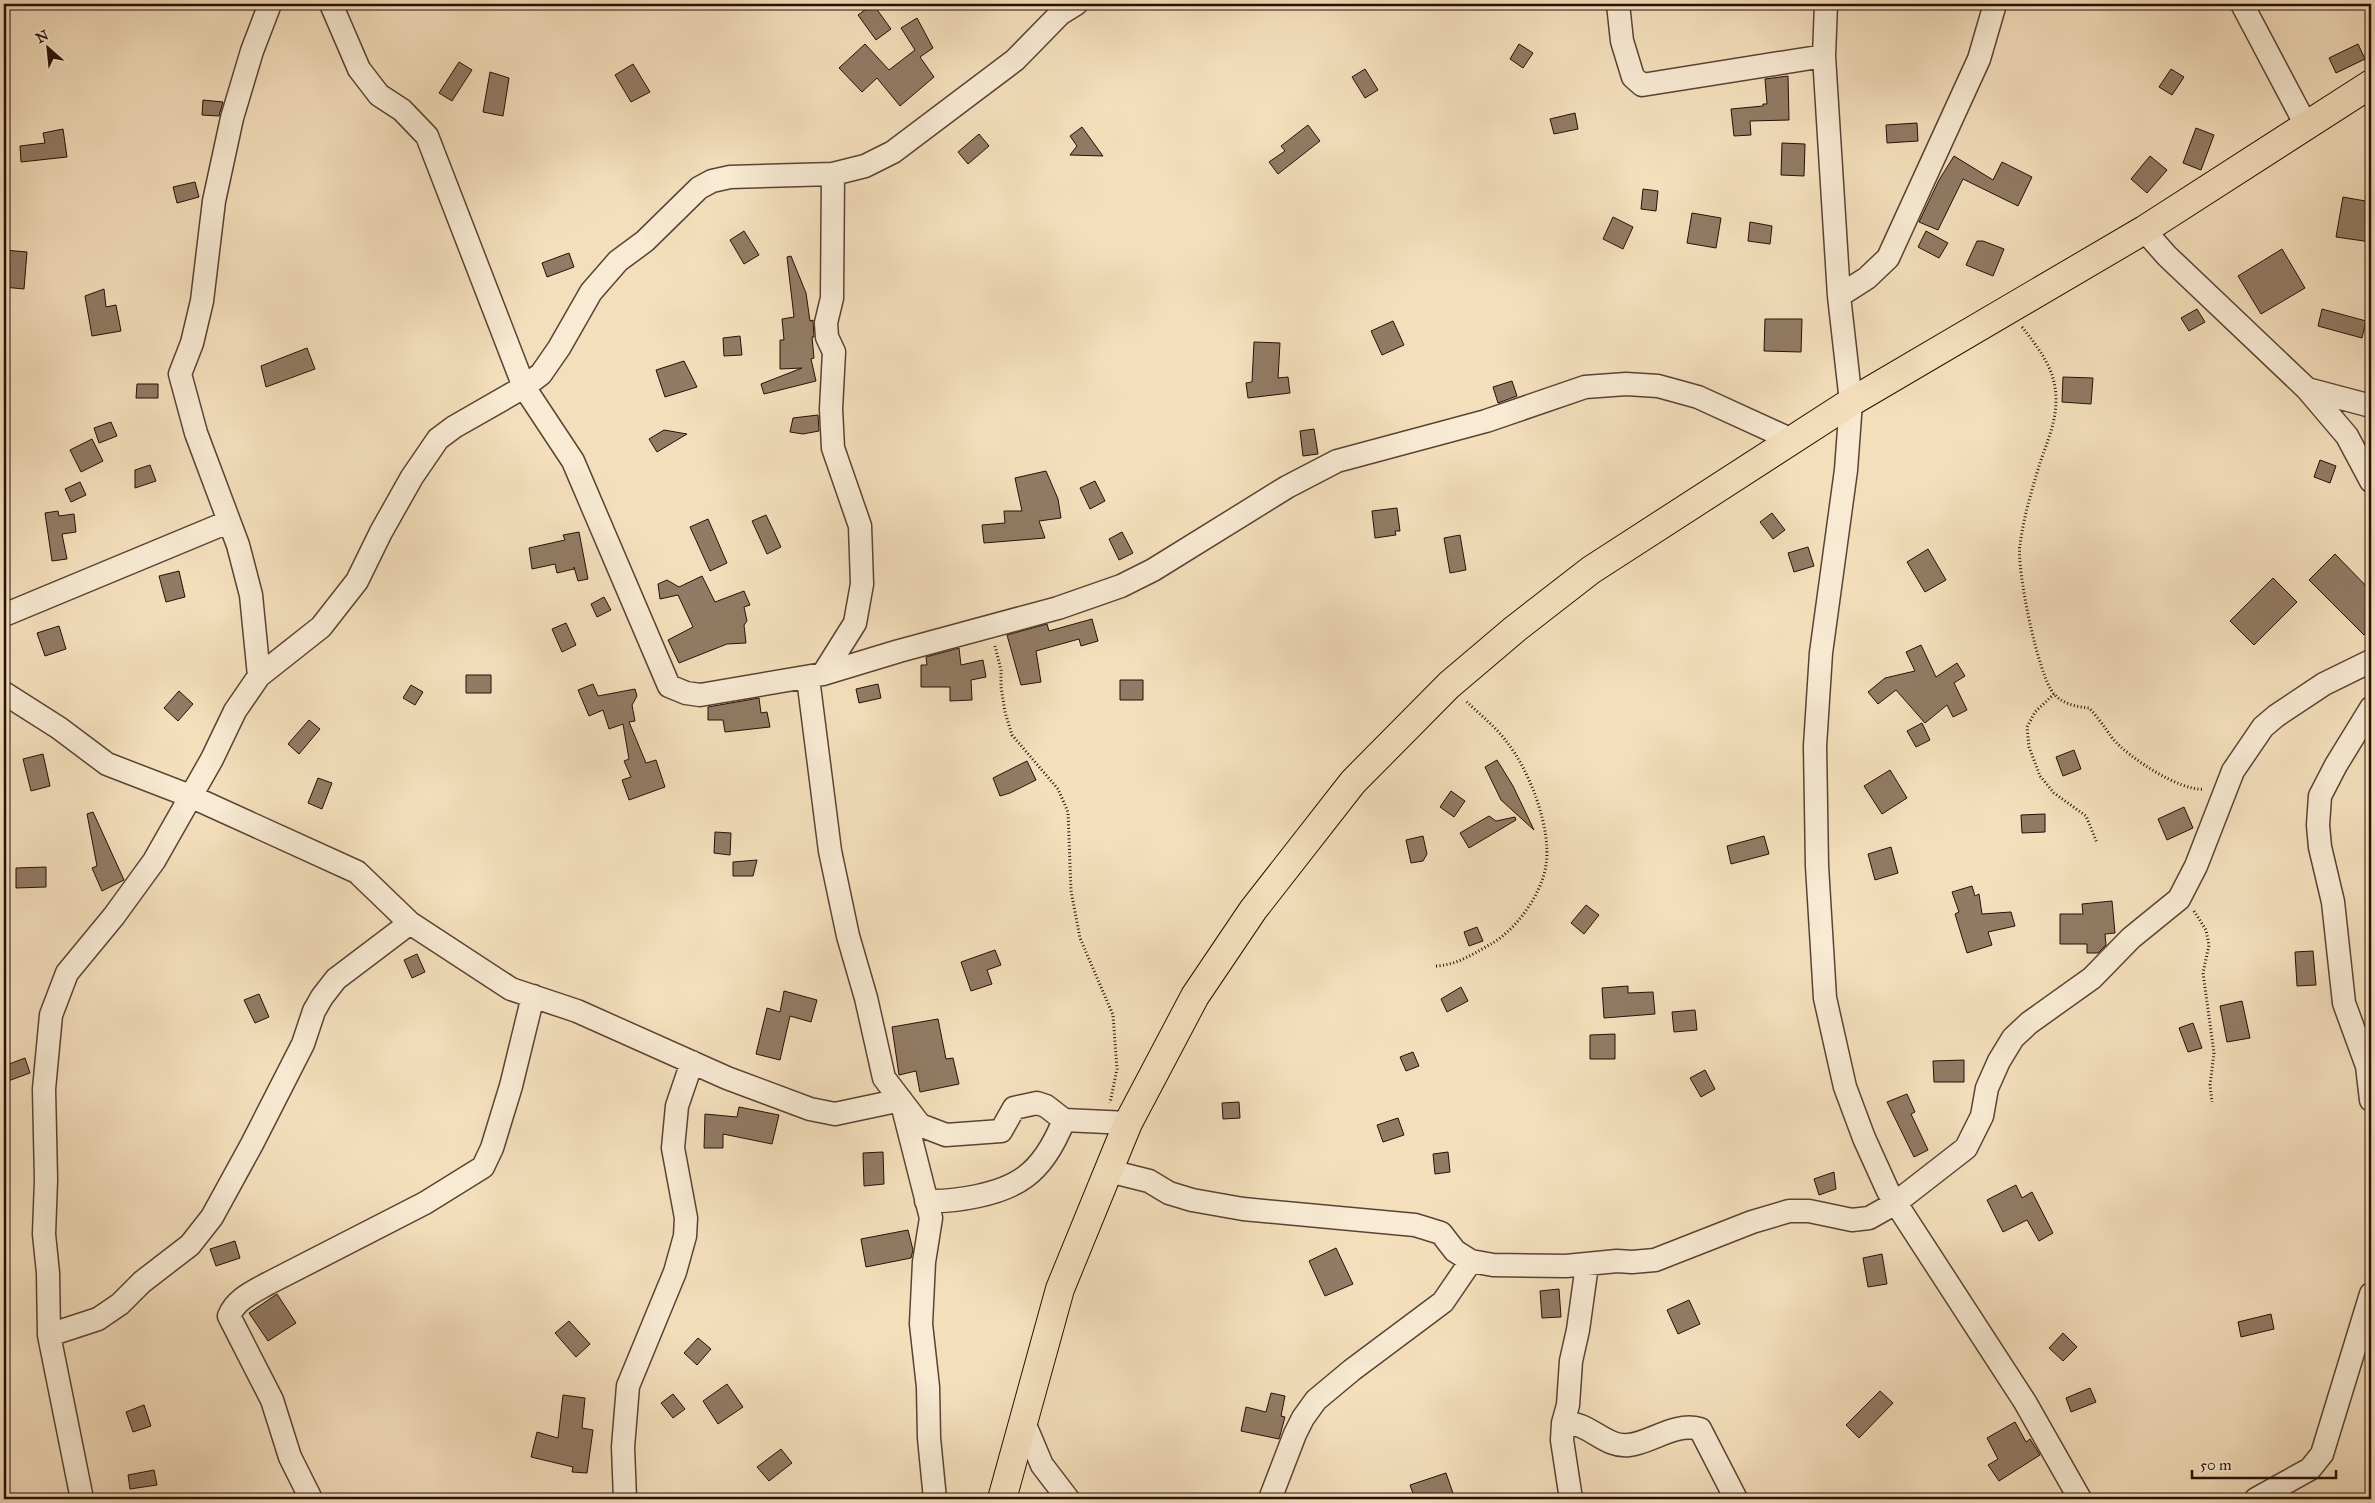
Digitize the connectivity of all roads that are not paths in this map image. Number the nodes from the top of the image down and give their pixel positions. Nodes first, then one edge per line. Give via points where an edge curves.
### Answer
1 (270, 4) edge
2 (331, 4) edge
3 (1076, 4) edge
4 (1618, 4) edge
5 (1826, 4) edge
6 (1995, 4) edge
7 (2242, 4) edge
8 (1824, 56) junction
9 (2371, 84) edge
10 (2307, 127) junction
11 (833, 174) junction
12 (2144, 230) junction
13 (1839, 296) junction
14 (524, 388) junction
15 (2307, 389) junction
16 (1851, 402) junction
17 (2371, 406) edge
18 (1792, 440) junction
19 (2371, 481) edge
20 (228, 522) junction
21 (4, 615) edge
22 (2371, 661) edge
23 (259, 676) junction
24 (815, 676) junction
25 (4, 694) edge
26 (2371, 708) edge
27 (190, 796) junction
28 (410, 922) junction
29 (533, 996) junction
30 (692, 1062) junction
31 (901, 1100) junction
32 (2371, 1100) edge
33 (1064, 1120) junction
34 (1117, 1122) junction
35 (1109, 1171) junction
36 (926, 1201) junction
37 (1894, 1204) junction
38 (1471, 1260) junction
39 (1586, 1265) junction
40 (2371, 1294) edge
41 (49, 1335) junction
42 (1022, 1420) junction
43 (1563, 1423) junction
44 (82, 1499) edge
45 (311, 1499) edge
46 (625, 1499) edge
47 (935, 1499) edge
48 (1002, 1499) edge
49 (1068, 1499) edge
50 (1270, 1499) edge
51 (1571, 1499) edge
52 (1736, 1499) edge
53 (2080, 1499) edge
54 (2256, 1499) edge

1 - 20 street via 252,50 232,118 214,201 202,301 192,343 180,374 196,433
2 - 14 street via 359,69 378,95 402,110 427,136
3 - 11 street via 1060,14 1015,60 893,152 865,166
4 - 8 street via 1622,41 1633,77 1642,85
5 - 8 street
6 - 13 street via 1979,59 1888,258 1867,278
7 - 10 street
8 - 13 street
9 - 10 highway
10 - 12 highway
11 - 14 street via 730,177 699,188 645,241 618,261 591,292 541,374
11 - 24 street via 832,298 826,323 827,337 834,352 833,448 860,526 862,584 855,623
12 - 15 street via 2167,256
12 - 16 highway
13 - 16 street
14 - 23 street via 438,439 412,477 357,581 320,627
14 - 24 street via 573,461 669,686 686,693 700,694
15 - 17 street
15 - 19 street via 2346,436
16 - 18 highway
16 - 37 street via 1845,480 1821,653 1815,746 1819,895 1825,998 1836,1055 1864,1138
18 - 24 street via 1698,397 1658,386 1585,387 1486,421 1337,461 1286,487 1153,570 1120,586 1058,608
18 - 34 highway via 1591,570 1514,628 1449,685 1353,782 1253,910
20 - 21 street
20 - 23 street via 238,545 251,595
22 - 37 street via 2324,684 2263,727 2233,771 2196,866 2179,898 2131,938 2092,978 2013,1038 1987,1088 1982,1116 1966,1148
23 - 27 street via 235,711
24 - 31 street via 830,851 884,1078
25 - 27 street via 59,728 108,764
26 - 32 street via 2320,796 2318,825 2333,902 2344,1003 2367,1066
27 - 28 street via 357,872
27 - 41 street via 154,861 67,973 50,1015 44,1089 44,1234
28 - 29 street via 511,989
28 - 41 street via 336,979 322,997 303,1044 252,1144 212,1217 190,1245 98,1319
29 - 30 street via 577,1011
29 - 45 street via 511,1086 483,1168 425,1203 269,1283 232,1308 229,1316 272,1400 290,1457
30 - 31 street via 810,1109 835,1114
30 - 46 street via 677,1106 673,1148 686,1218 685,1236 675,1272 628,1386 623,1447
31 - 33 street via 920,1125 946,1135 1001,1131 1014,1108 1037,1103
31 - 36 street
33 - 34 street
33 - 36 street via 1041,1160 1024,1178 984,1194 946,1202
34 - 35 highway
35 - 38 street via 1149,1181 1169,1193 1192,1200 1243,1210 1415,1224 1441,1233 1456,1251
35 - 42 highway via 1060,1289
36 - 47 street via 931,1218 924,1262 921,1324
37 - 39 street via 1869,1218 1852,1220 1809,1211 1789,1211 1655,1260
37 - 53 street via 2025,1402
38 - 39 street via 1493,1265
38 - 50 street via 1443,1302 1316,1400 1295,1434
39 - 43 street
40 - 54 street via 2322,1454 2310,1469
41 - 44 street
42 - 48 highway
42 - 49 street via 1042,1465
43 - 51 street via 1562,1440
43 - 52 street via 1584,1426 1620,1445 1630,1445 1666,1432 1692,1427 1700,1429

